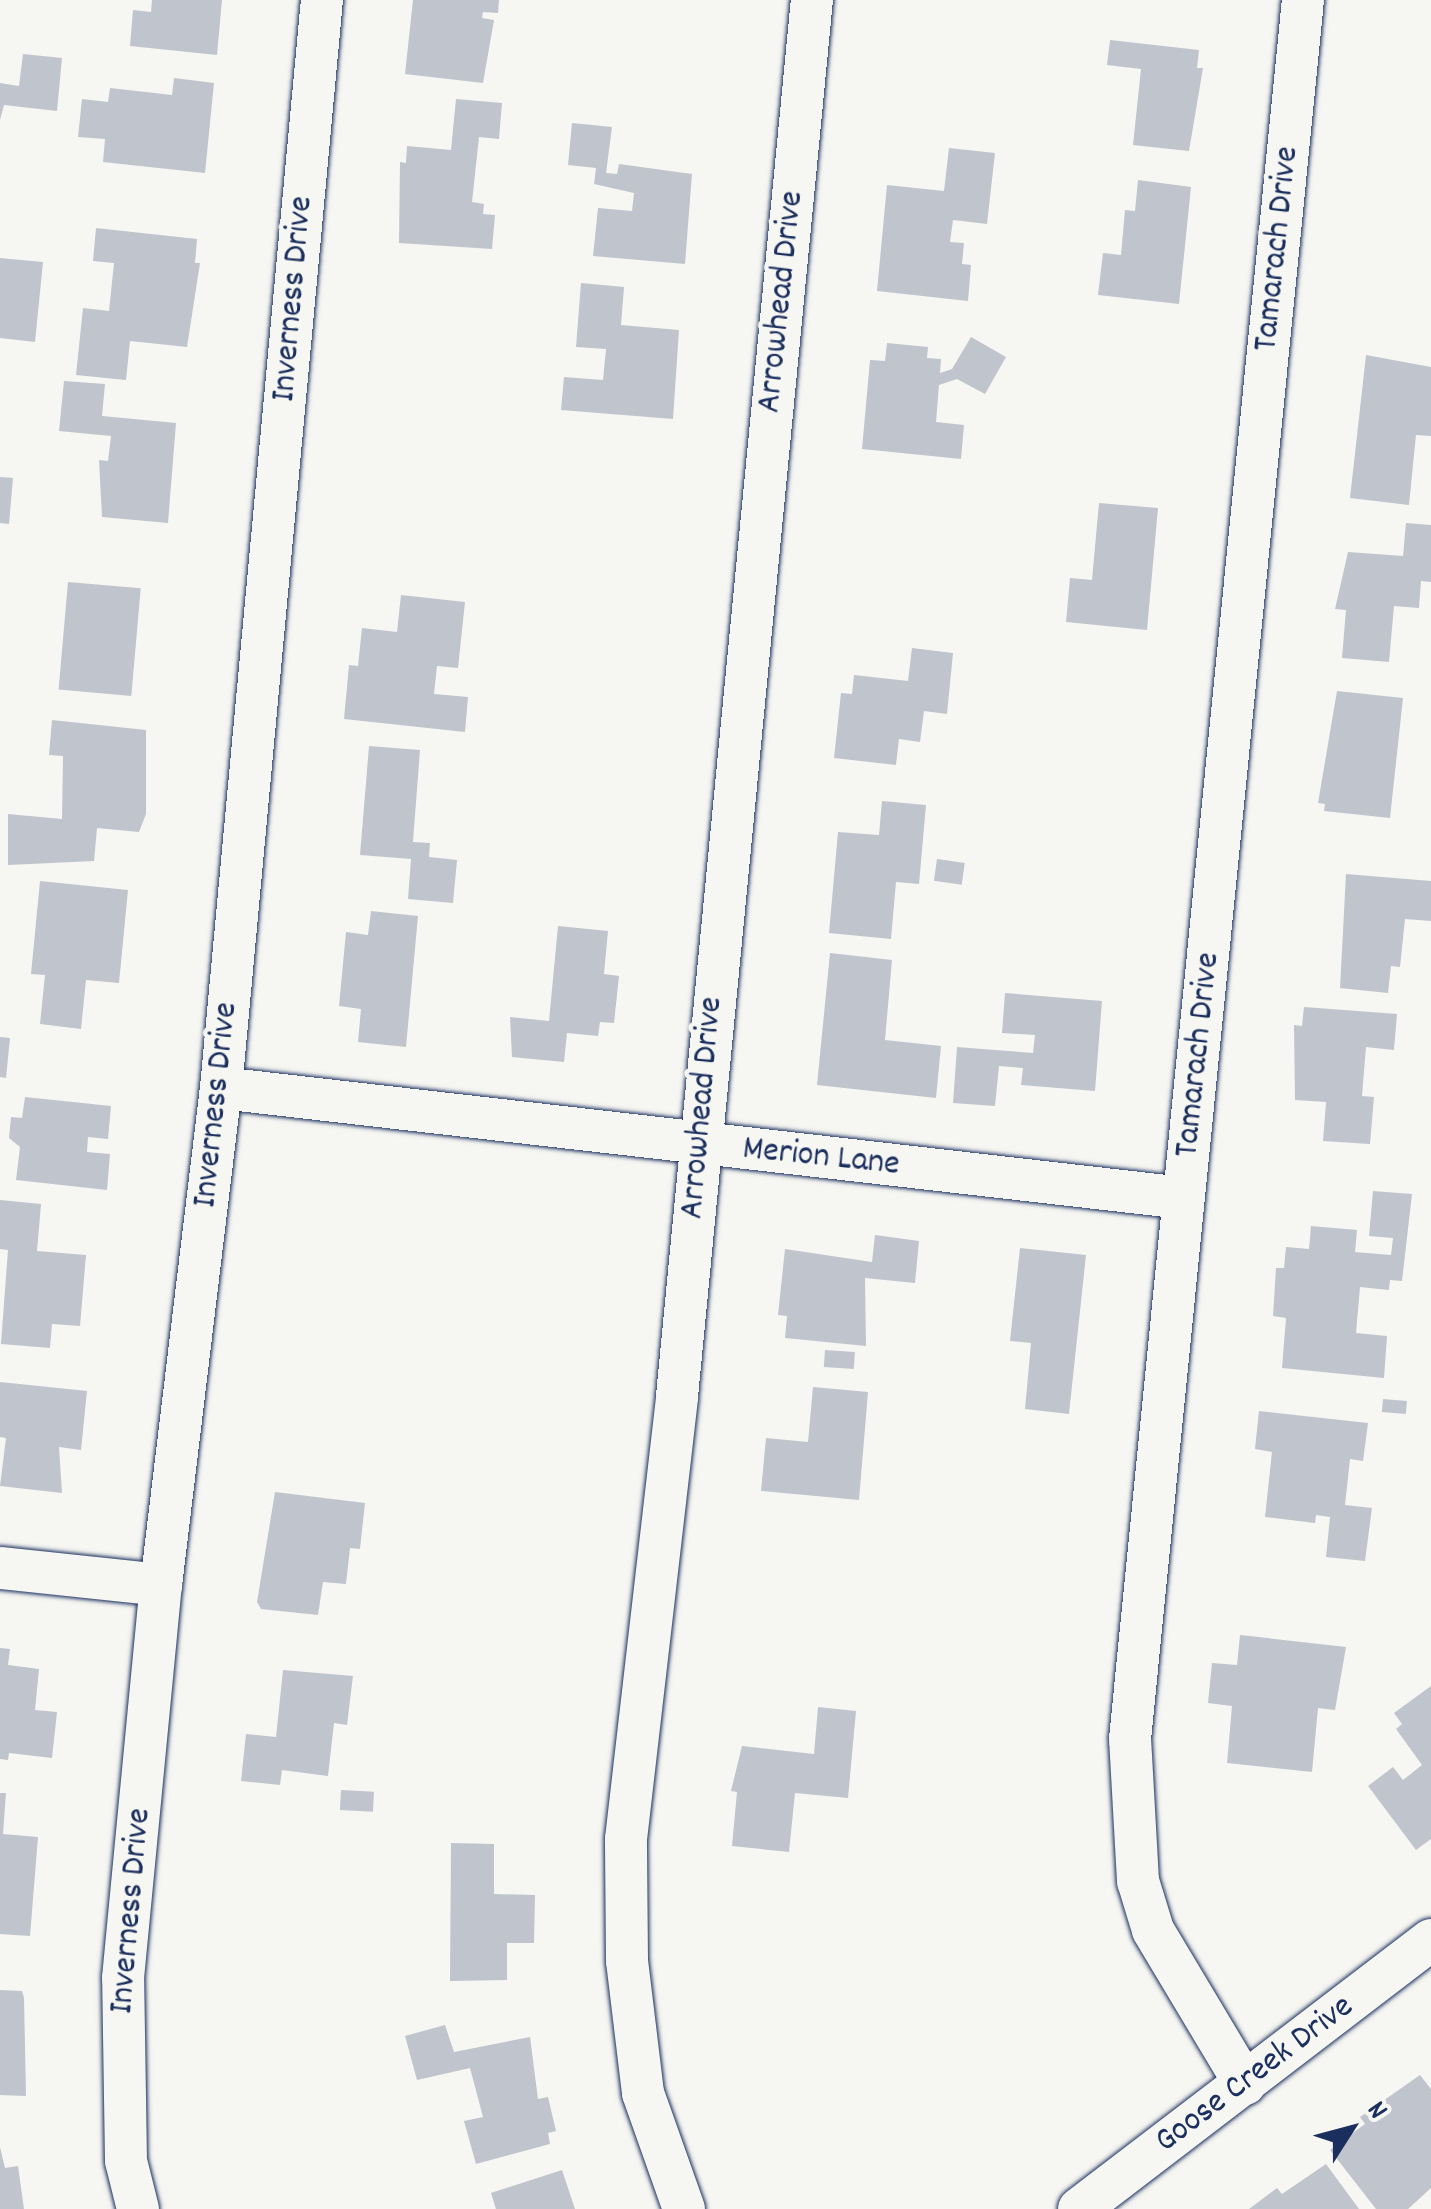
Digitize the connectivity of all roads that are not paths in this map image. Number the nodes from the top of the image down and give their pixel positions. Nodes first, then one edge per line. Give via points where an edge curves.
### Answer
1 (322, 0) edge
2 (812, 0) edge
3 (1303, 0) edge
4 (220, 1088) junction
5 (699, 1145) junction
6 (1182, 1198) junction
7 (0, 1568) edge
8 (161, 1585) junction
9 (1431, 1940) edge
10 (1245, 2084) junction
11 (138, 2209) edge
12 (684, 2209) edge
13 (1079, 2209) edge

1 - 4 street, Inverness Drive
2 - 5 street, Arrowhead Drive
3 - 6 street, Tamarach Drive
4 - 5 street, Merion Lane
4 - 8 street, Inverness Drive
5 - 6 street, Merion Lane
5 - 12 street, Arrowhead Drive via 626,1839 627,1961 643,2093
6 - 10 street, Tamarach Drive via 1130,1793 1138,1881 1153,1930
7 - 8 street
8 - 11 street, Inverness Drive via 123,1978 126,2161
9 - 10 street, Goose Creek Drive
10 - 13 street, Goose Creek Drive

